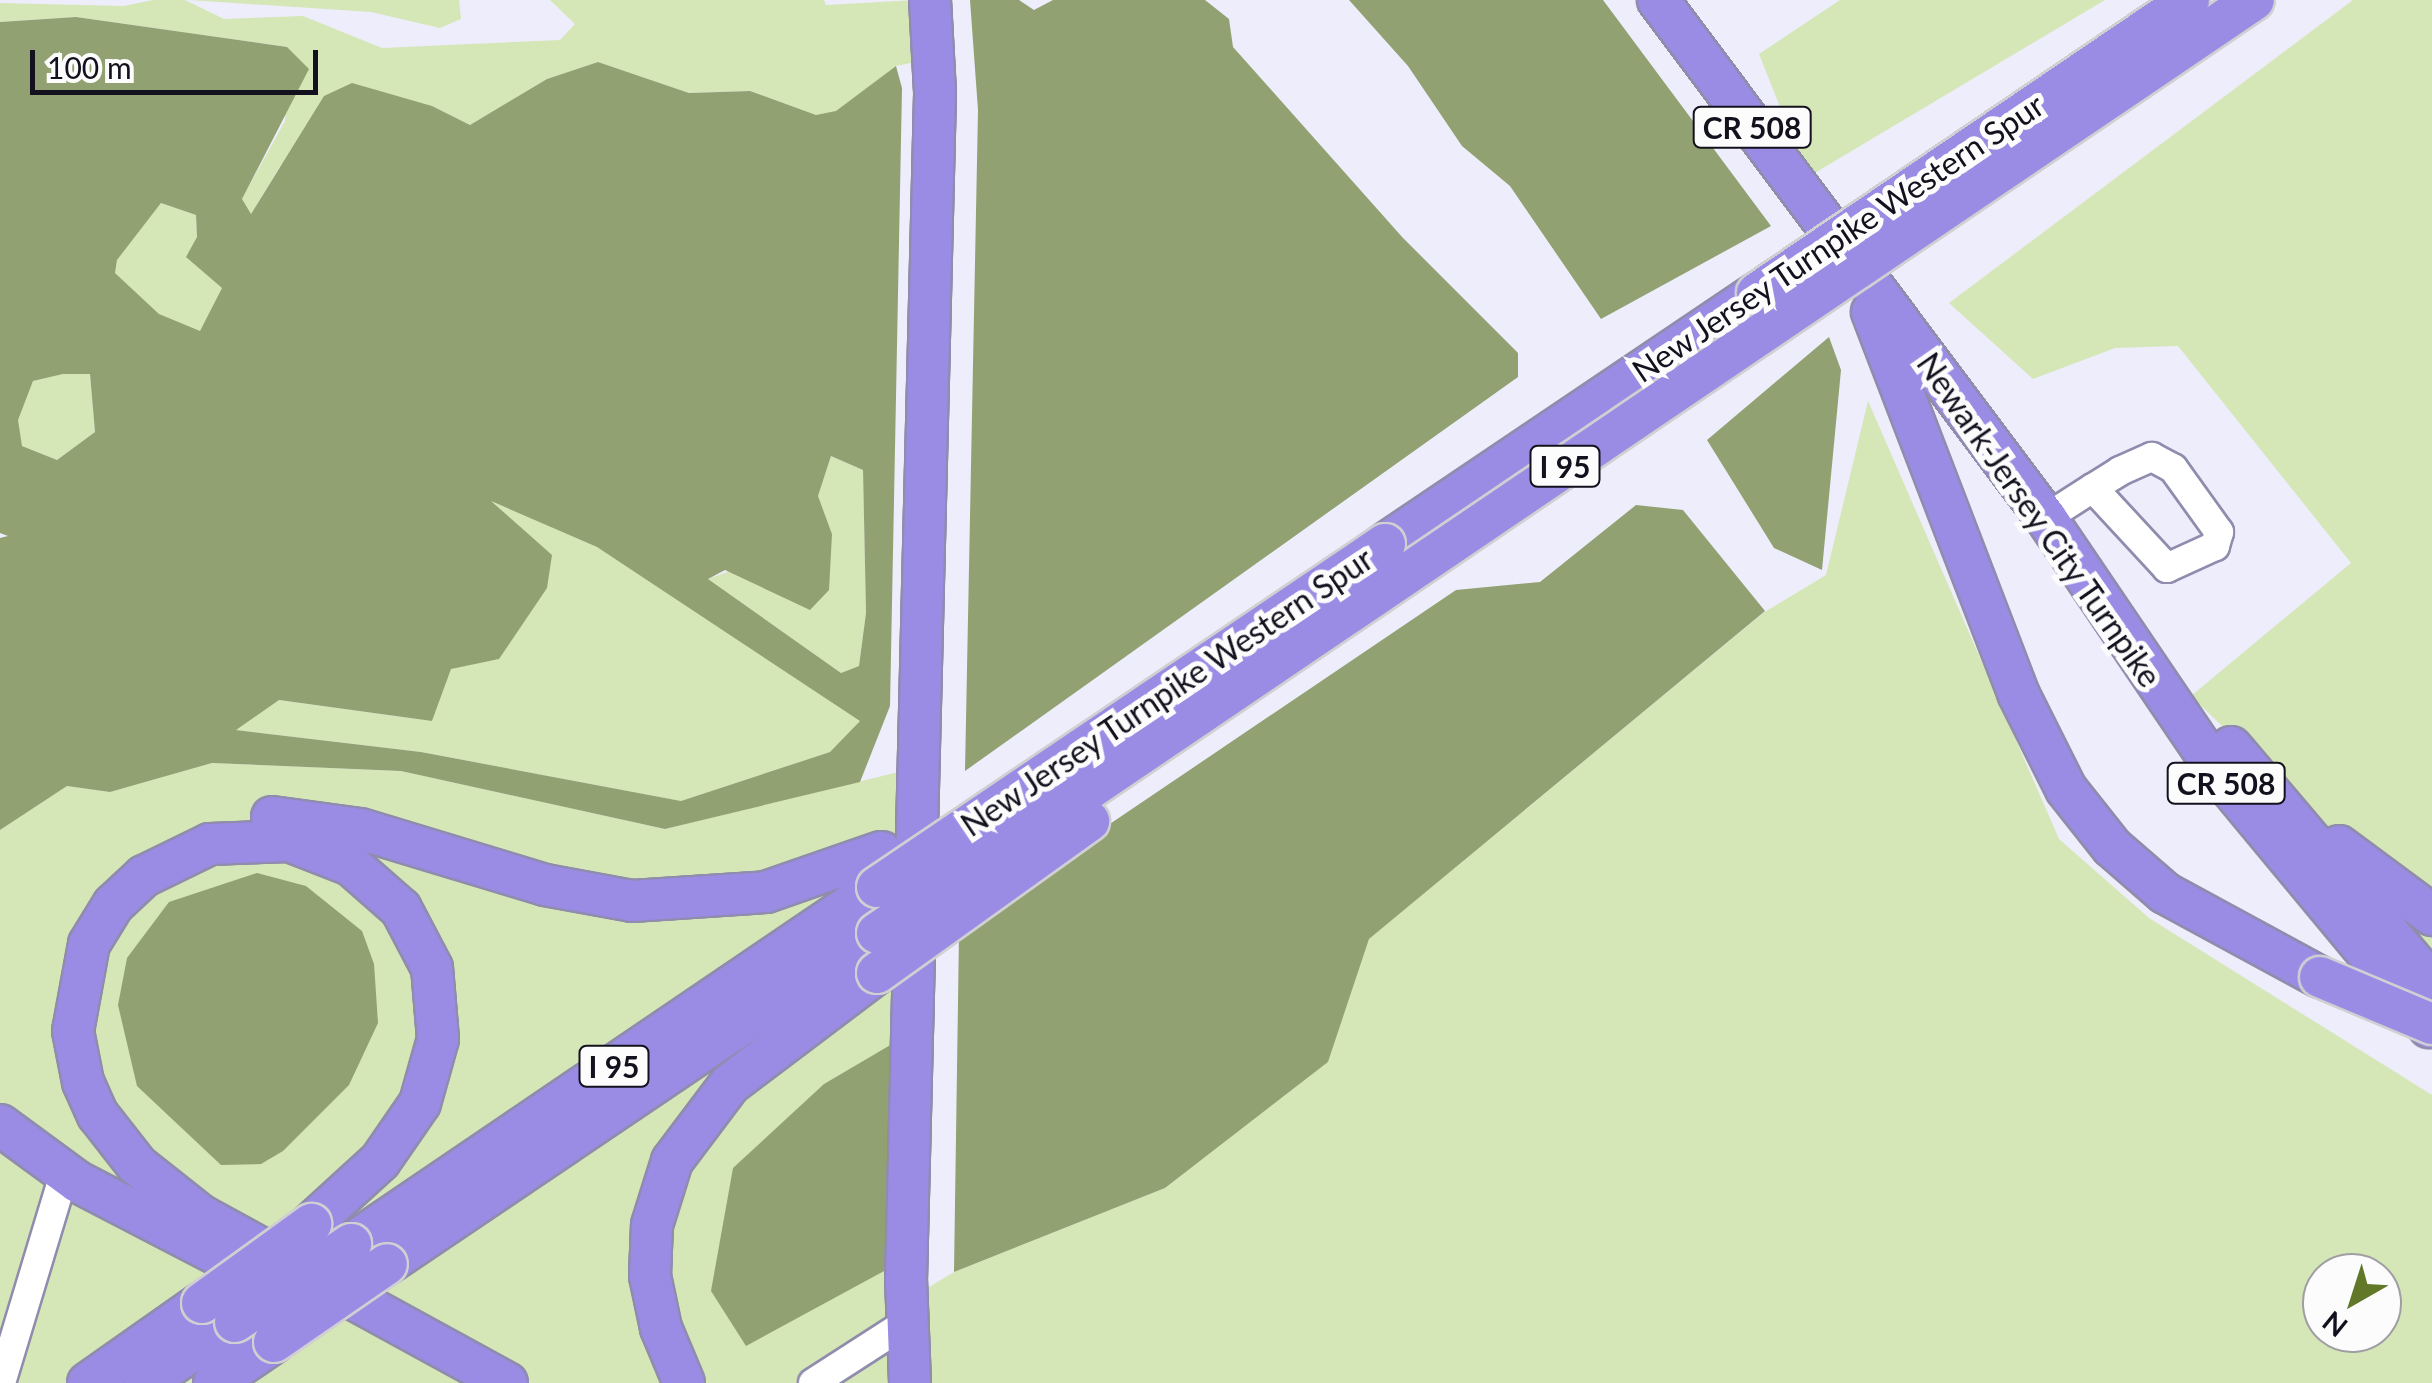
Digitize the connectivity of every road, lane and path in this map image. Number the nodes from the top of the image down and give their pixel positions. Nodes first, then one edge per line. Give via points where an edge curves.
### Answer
1 (930, 0) edge
2 (1658, 0) edge
3 (2189, 0) edge
4 (2254, 0) edge
5 (1846, 253) junction
6 (2094, 488) dead end
7 (2046, 518) junction
8 (1352, 611) junction
9 (2191, 696) junction
10 (879, 869) junction
11 (2432, 915) edge
12 (2432, 984) edge
13 (2432, 1027) edge
14 (0, 1125) edge
15 (64, 1174) junction
16 (254, 1272) junction
17 (218, 1312) junction
18 (906, 1324) junction
19 (1, 1383) edge
20 (88, 1383) edge
21 (144, 1383) edge
22 (214, 1383) edge
23 (460, 1383) edge
24 (507, 1383) edge
25 (684, 1383) edge
26 (813, 1383) edge
27 (910, 1383) edge

1 - 18 highway via 935,92
2 - 5 highway, Newark-Jersey City Turnpike / CR 508
3 - 10 highway, New Jersey Turnpike Western Spur / I 95, bridge via 1386,544 1272,595 956,809
4 - 8 highway, New Jersey Turnpike Western Spur / I 95, bridge
5 - 7 highway, Newark-Jersey City Turnpike / CR 508
5 - 13 highway, bridge via 2032,728 2066,790 2112,847 2165,893 2320,977
6 - 7 lane
7 - 9 highway, CR 508
7 - 13 highway, Newark-Jersey City Turnpike / CR 508 via 2140,666 2229,787
8 - 22 highway, New Jersey Turnpike Western Spur / I 95, bridge
8 - 25 highway, bridge via 1251,705 730,1084 672,1161 652,1225 650,1276 661,1328
9 - 11 highway via 2342,850
9 - 12 highway, Newark-Jersey City Turnpike / CR 508
10 - 16 highway via 787,888 656,902 576,892 392,837 303,819 205,825 136,858 92,900 64,957 53,1015 62,1080 87,1132 119,1174 159,1210
10 - 17 highway, I 95, bridge via 351,1244
14 - 15 highway
15 - 16 highway
15 - 19 lane
16 - 23 highway
17 - 20 highway
17 - 21 highway, I 95
17 - 24 highway, bridge via 310,1224 380,1161 420,1103 438,1039 432,968 402,908 351,864 272,839 210,844 169,860 132,886 89,944 73,1031 83,1082 98,1115 137,1165 200,1215
18 - 26 lane
18 - 27 highway

